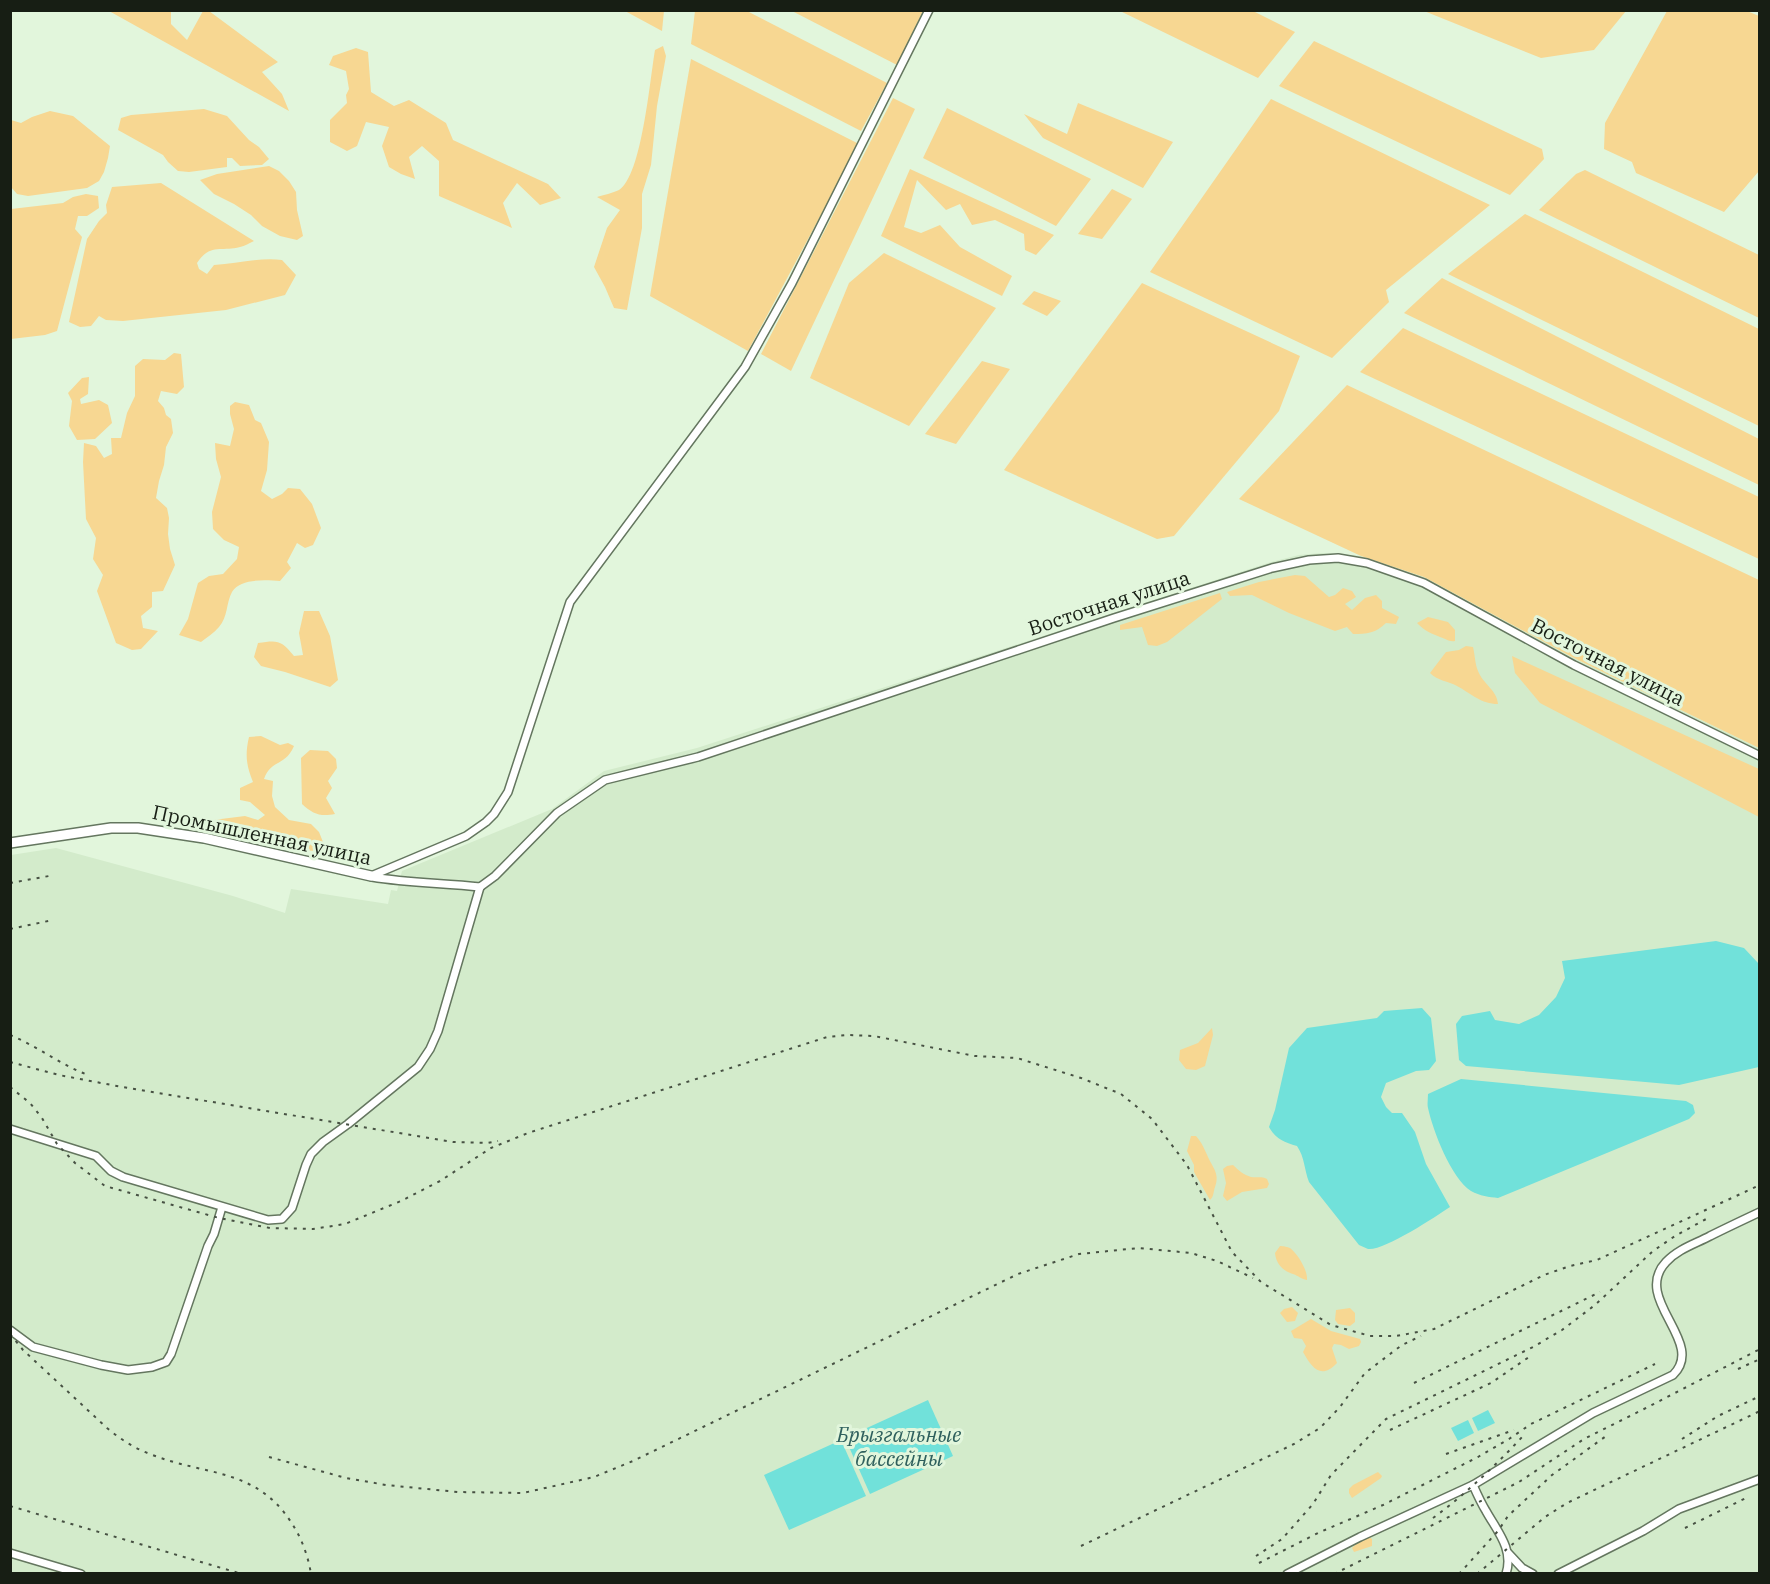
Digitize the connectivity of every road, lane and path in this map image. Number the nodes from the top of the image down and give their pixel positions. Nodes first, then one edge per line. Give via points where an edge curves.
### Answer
1 (929, 10) edge
2 (1760, 756) edge
3 (10, 843) edge
4 (371, 876) junction
5 (480, 887) junction
6 (10, 1129) edge
7 (222, 1207) junction
8 (1760, 1212) edge
9 (10, 1330) edge
10 (1760, 1479) edge
11 (1473, 1485) junction
12 (10, 1553) edge
13 (1508, 1553) junction
14 (81, 1574) edge
15 (1287, 1574) edge
16 (1506, 1574) edge
17 (1533, 1574) edge
18 (1558, 1574) edge

1 - 4 street via 792,283 745,367 570,602 508,792 494,814 466,836
2 - 5 street, Восточная улица via 1574,665 1424,583 1367,563 1338,558 1309,560 1114,618 698,757 605,780 557,813
3 - 4 street, Промышленная улица via 111,828 138,828 204,838
4 - 5 street, Промышленная улица
5 - 7 street via 438,1031 418,1067 311,1154 292,1208 282,1219 268,1220
6 - 7 street via 96,1156 123,1177
7 - 9 street via 166,1362 128,1370 101,1365 33,1347
8 - 11 street via 1681,1250 1658,1273 1655,1284 1680,1343 1681,1368 1593,1413
10 - 18 street via 1680,1509
11 - 13 street
11 - 15 street
12 - 14 street
13 - 16 street
13 - 17 street

